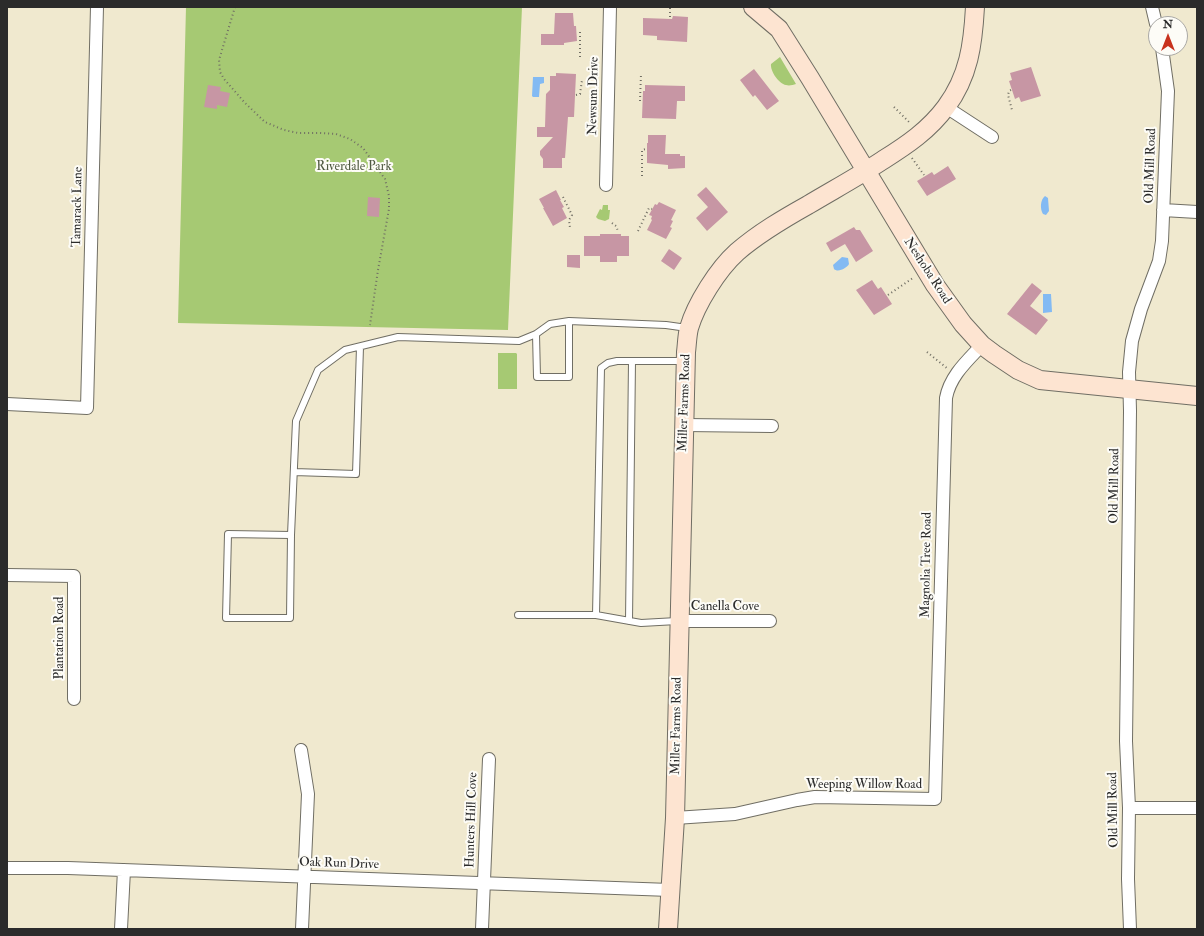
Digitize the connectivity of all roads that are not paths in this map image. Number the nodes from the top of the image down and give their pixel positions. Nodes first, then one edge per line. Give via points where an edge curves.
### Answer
1 (96, 7) edge
2 (610, 7) edge
3 (753, 7) edge
4 (975, 7) edge
5 (1163, 56) edge
6 (946, 107) junction
7 (992, 137) dead end
8 (866, 171) junction
9 (606, 185) dead end
10 (1163, 210) junction
11 (1197, 212) edge
12 (569, 321) junction
13 (689, 329) junction
14 (536, 334) junction
15 (982, 344) junction
16 (360, 347) junction
17 (632, 361) junction
18 (686, 361) junction
19 (1130, 390) junction
20 (1197, 396) edge
21 (7, 404) edge
22 (685, 425) junction
23 (772, 426) dead end
24 (294, 472) junction
25 (291, 535) junction
26 (7, 575) edge
27 (518, 615) dead end
28 (596, 615) junction
29 (629, 621) junction
30 (680, 621) junction
31 (770, 621) dead end
32 (74, 699) dead end
33 (301, 750) dead end
34 (488, 759) dead end
35 (935, 799) joint
36 (1129, 808) junction
37 (1197, 808) edge
38 (675, 818) junction
39 (7, 868) edge
40 (124, 870) junction
41 (304, 877) junction
42 (484, 882) junction
43 (670, 890) junction
44 (121, 929) edge
45 (302, 929) edge
46 (482, 929) edge
47 (668, 929) edge
48 (1130, 929) edge

1 - 21 street, Tamarack Lane via 87,408
2 - 9 street, Newsum Drive
3 - 8 street, Neshoba Road via 779,29
4 - 6 street, Miller Farms Road via 973,40 968,59 959,84
5 - 10 street, Old Mill Road via 1168,91
6 - 7 street
6 - 8 street, Miller Farms Road via 913,141
8 - 13 street, Miller Farms Road via 779,222 737,252 715,277
8 - 15 street, Neshoba Road via 940,293
10 - 11 street
10 - 19 street, Old Mill Road via 1159,261 1132,341
12 - 13 lane via 666,325
12 - 14 lane via 550,324
12 - 14 lane via 568,377 537,377
13 - 18 street, Miller Farms Road
14 - 16 lane via 519,341 398,337
15 - 19 street, Neshoba Road via 1018,370 1040,380
15 - 35 street, Magnolia Tree Road via 956,374 950,383 946,398
16 - 24 lane via 345,350 318,370 296,421
16 - 24 lane via 356,474
17 - 18 lane
17 - 28 lane via 608,363 601,368
17 - 29 lane
18 - 22 street, Miller Farms Road
19 - 20 street, Neshoba Road
19 - 36 street, Old Mill Road via 1126,741
22 - 23 street
22 - 30 street, Miller Farms Road
24 - 25 lane
25 - 25 lane via 228,534 226,618 290,618
26 - 32 street, Plantation Road via 74,576
27 - 28 lane
28 - 29 lane
29 - 30 lane
30 - 31 street, Canella Cove
30 - 38 street, Miller Farms Road
33 - 41 street via 308,794
34 - 42 street, Hunters Hill Cove
35 - 38 street, Weeping Willow Road via 815,797 736,814
36 - 37 street
36 - 48 street, Old Mill Road
38 - 43 street, Miller Farms Road
39 - 40 street, Oak Run Drive
40 - 41 street, Oak Run Drive
40 - 44 street
41 - 42 street, Oak Run Drive
41 - 45 street
42 - 43 street, Oak Run Drive
42 - 46 street, Hunters Hill Cove
43 - 47 street, Miller Farms Road

